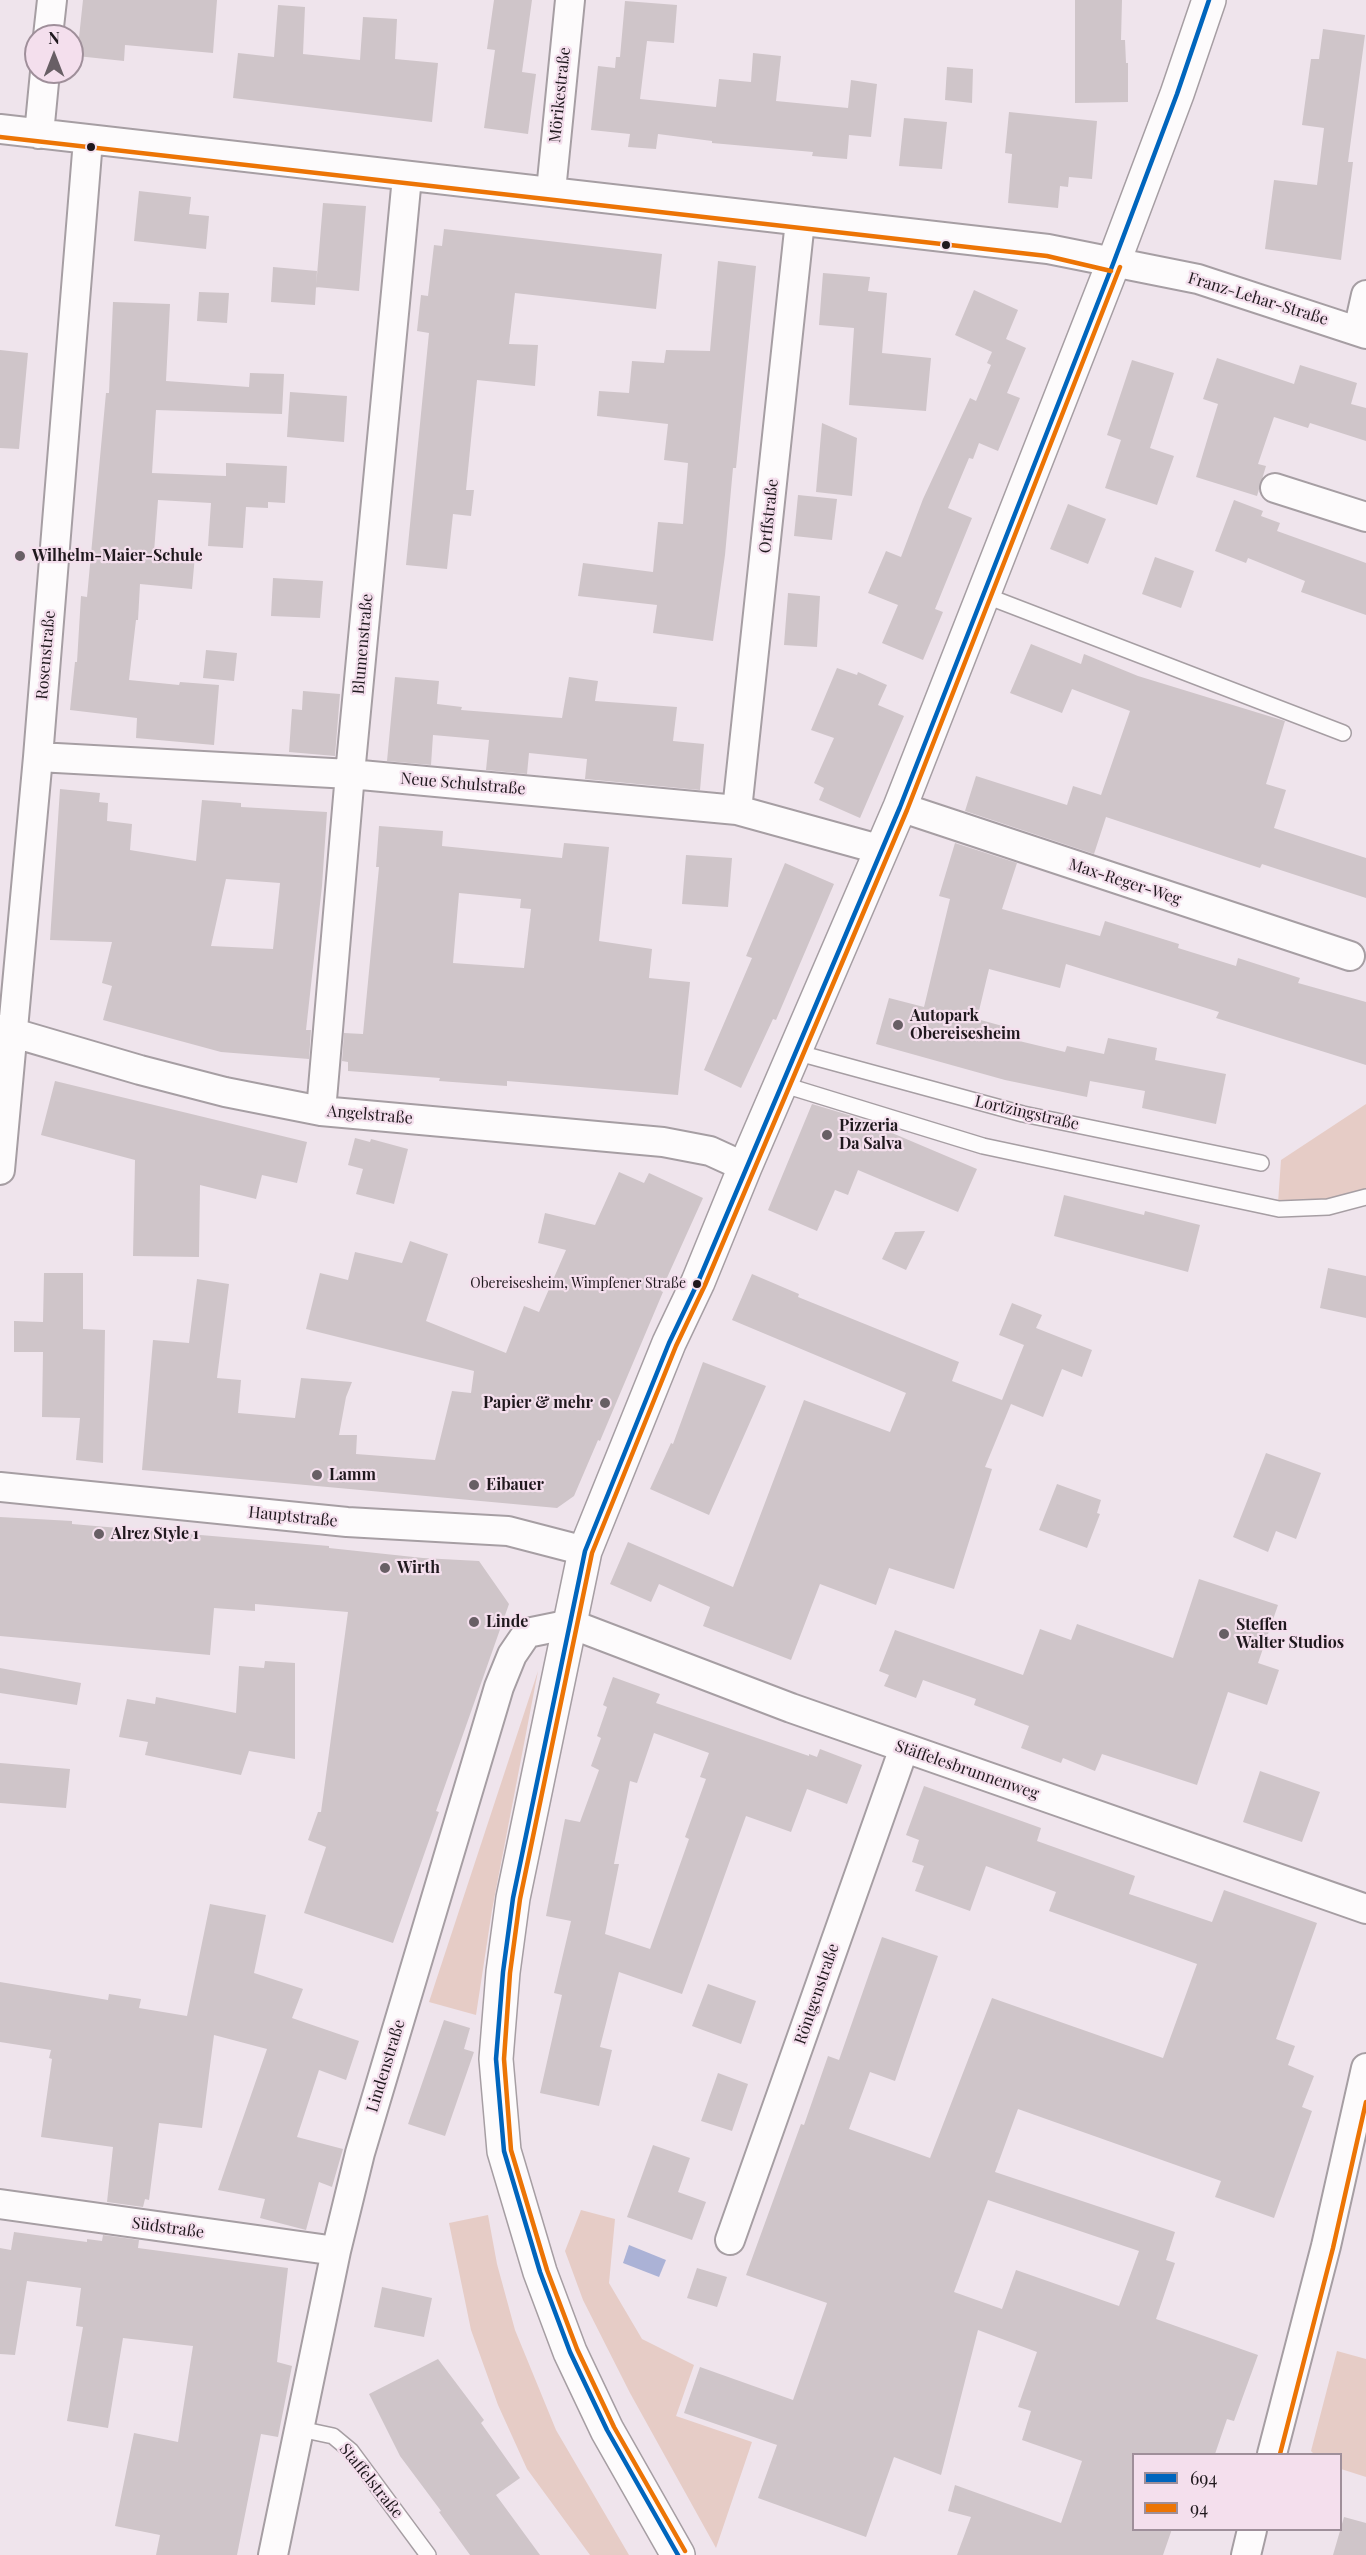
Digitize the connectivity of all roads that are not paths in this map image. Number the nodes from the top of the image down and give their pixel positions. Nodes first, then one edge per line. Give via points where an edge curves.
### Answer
1 (52, 0) edge
2 (570, 0) edge
3 (1209, 0) edge
4 (49, 24) edge
5 (44, 84) edge
6 (0, 129) edge
7 (39, 134) junction
8 (88, 140) junction
9 (407, 177) junction
10 (551, 191) junction
11 (800, 221) junction
12 (1113, 264) junction
13 (1366, 295) edge
14 (1362, 332) edge
15 (1275, 488) dead end
16 (1366, 517) edge
17 (984, 595) junction
18 (1343, 733) dead end
19 (38, 757) junction
20 (350, 774) junction
21 (900, 807) junction
22 (737, 810) junction
23 (882, 850) junction
24 (1350, 956) dead end
25 (6, 1031) edge
26 (795, 1052) junction
27 (781, 1084) junction
28 (321, 1111) junction
29 (1261, 1163) dead end
30 (745, 1167) junction
31 (0, 1170) edge
32 (1366, 1197) edge
33 (0, 1488) edge
34 (585, 1551) junction
35 (571, 1624) junction
36 (904, 1748) junction
37 (1366, 1909) edge
38 (1366, 2068) edge
39 (0, 2204) edge
40 (730, 2241) dead end
41 (336, 2251) junction
42 (300, 2429) junction
43 (1272, 2453) edge
44 (1252, 2531) edge
45 (273, 2555) edge
46 (428, 2555) edge
47 (678, 2555) edge
48 (1246, 2555) edge

1 - 4 street
2 - 10 street, Mörikestraße
3 - 12 street
5 - 7 street
6 - 7 street, Franz-Lehar-Straße
7 - 8 street, Franz-Lehar-Straße
8 - 9 street, Franz-Lehar-Straße
8 - 19 street, Rosenstraße
9 - 10 street, Franz-Lehar-Straße
9 - 20 street, Blumenstraße
10 - 11 street, Franz-Lehar-Straße
11 - 12 street, Franz-Lehar-Straße via 1048,249
11 - 22 street, Orffstraße
12 - 14 street, Franz-Lehar-Straße via 1198,279
12 - 17 street
13 - 14 street
15 - 16 street
17 - 18 lane
17 - 21 street
19 - 20 street, Neue Schulstraße
19 - 25 street, Rosenstraße
20 - 22 street, Neue Schulstraße
20 - 28 street, Blumenstraße
21 - 23 street
21 - 24 street, Max-Reger-Weg
22 - 23 street, Neue Schulstraße
23 - 26 street
25 - 28 street, Angelstraße via 204,1087
25 - 31 street, Rosenstraße
26 - 27 street
26 - 29 lane, Lortzingstraße via 1023,1114
27 - 30 street
27 - 32 lane via 983,1146 1279,1209 1328,1207
28 - 30 street, Angelstraße via 663,1142 710,1151
30 - 34 street
33 - 34 street, Hauptstraße via 347,1522 508,1532
34 - 35 street
35 - 36 street, Stäffelesbrunnenweg
35 - 41 street, Lindenstraße via 527,1633 512,1655 499,1687 360,2154
35 - 47 street via 513,1898 503,1972 496,2059 504,2151 540,2272 570,2352 607,2430
36 - 37 street, Stäffelesbrunnenweg
36 - 40 street, Röntgenstraße
38 - 43 street via 1326,2246
39 - 41 street, Südstraße
41 - 42 street, Lindenstraße
42 - 45 street, Lindenstraße
42 - 46 lane, Staffelstraße via 333,2436 351,2451
44 - 48 street

